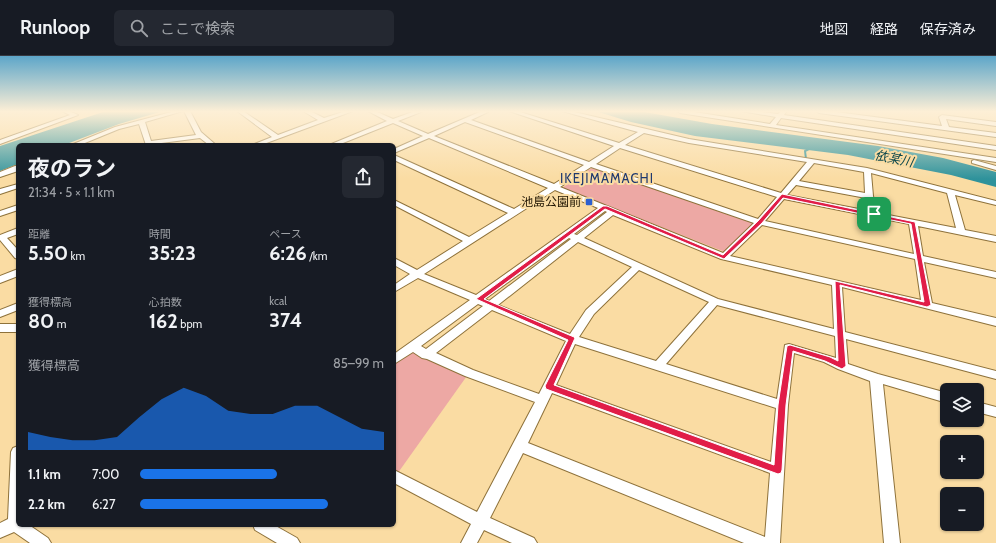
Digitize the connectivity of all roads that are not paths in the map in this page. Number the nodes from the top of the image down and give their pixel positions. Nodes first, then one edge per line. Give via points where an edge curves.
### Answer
1 (23, 134) edge
2 (103, 134) edge
3 (199, 134) edge
4 (273, 134) edge
5 (286, 134) edge
6 (360, 134) edge
7 (423, 134) edge
8 (434, 134) edge
9 (503, 134) edge
10 (583, 134) edge
11 (640, 134) edge
12 (657, 134) edge
13 (824, 134) edge
14 (902, 134) joint
15 (982, 134) edge
16 (202, 136) junction
17 (429, 136) junction
18 (996, 136) edge
19 (277, 137) junction
20 (0, 142) edge
21 (79, 143) edge
22 (156, 143) edge
23 (211, 143) edge
24 (260, 143) edge
25 (337, 143) edge
26 (620, 146) junction
27 (906, 146) junction
28 (996, 148) edge
29 (396, 150) edge
30 (937, 152) junction
31 (396, 159) edge
32 (996, 160) edge
33 (812, 161) junction
34 (590, 165) junction
35 (996, 168) edge
36 (16, 169) edge
37 (867, 170) junction
38 (0, 175) edge
39 (794, 182) junction
40 (16, 187) edge
41 (555, 188) junction
42 (950, 191) junction
43 (0, 192) edge
44 (782, 196) junction
45 (869, 196) junction
46 (396, 203) edge
47 (996, 203) edge
48 (16, 208) edge
49 (609, 209) junction
50 (515, 213) junction
51 (0, 214) edge
52 (874, 214) junction
53 (760, 222) junction
54 (913, 223) junction
55 (16, 232) edge
56 (961, 232) junction
57 (1, 236) edge
58 (572, 236) junction
59 (996, 239) edge
60 (470, 241) junction
61 (16, 254) edge
62 (724, 257) junction
63 (920, 258) junction
64 (396, 262) edge
65 (637, 267) junction
66 (16, 273) edge
67 (418, 275) junction
68 (996, 275) edge
69 (0, 280) edge
70 (837, 282) junction
71 (396, 288) edge
72 (479, 299) junction
73 (715, 301) junction
74 (490, 304) junction
75 (927, 305) junction
76 (16, 307) edge
77 (0, 314) edge
78 (996, 322) edge
79 (0, 328) edge
80 (16, 328) edge
81 (841, 334) junction
82 (572, 338) junction
83 (412, 347) junction
84 (426, 355) junction
85 (396, 359) edge
86 (658, 366) junction
87 (842, 366) junction
88 (996, 375) edge
89 (876, 378) junction
90 (549, 386) junction
91 (940, 396) edge
92 (541, 399) junction
93 (782, 405) junction
94 (984, 409) edge
95 (996, 412) edge
96 (520, 446) junction
97 (778, 470) junction
98 (396, 477) edge
99 (480, 521) junction
100 (16, 523) edge
101 (21, 527) edge
102 (264, 527) edge
103 (0, 531) edge
104 (43, 543) edge
105 (292, 543) edge
106 (469, 543) edge
107 (529, 543) edge
108 (762, 543) edge
109 (772, 543) edge
110 (892, 543) edge

1 - 20 street
2 - 21 street
3 - 16 street
4 - 19 street
5 - 19 street
6 - 25 street
7 - 17 street
8 - 17 street
9 - 34 street
10 - 26 street
11 - 26 street
12 - 33 street
13 - 27 street
14 - 27 street
14 - 28 street
15 - 18 street
16 - 22 street
16 - 23 street
17 - 29 street
17 - 41 street
19 - 24 street
26 - 34 street
26 - 44 street
27 - 30 street
30 - 32 street
30 - 35 street
31 - 50 street
33 - 37 street
33 - 39 street
34 - 41 street
34 - 53 street
36 - 38 street
37 - 42 street
37 - 45 street
39 - 44 street
39 - 45 street
40 - 43 street
41 - 49 street
41 - 50 street
42 - 47 street
42 - 56 street
44 - 52 street
44 - 53 street
45 - 52 street
46 - 60 street
48 - 51 street
49 - 58 street
49 - 62 street
50 - 60 street
52 - 54 street
53 - 62 street
53 - 63 street
54 - 56 street
54 - 63 street
55 - 57 street
56 - 59 street
57 - 61 street
58 - 65 street
58 - 72 street
58 - 74 street
60 - 67 street
62 - 70 street
63 - 68 street
63 - 75 street
64 - 67 street
65 - 73 street
65 - 82 street via 590,312
66 - 69 street
67 - 71 street
67 - 72 street
70 - 75 street
70 - 81 street
72 - 74 street
72 - 83 street
73 - 81 street
73 - 86 street
74 - 82 street
74 - 84 street
75 - 78 street
76 - 77 street
79 - 80 street
81 - 87 street
81 - 88 street
82 - 86 street
82 - 90 street
83 - 84 street
83 - 85 street
84 - 92 street
86 - 93 street
87 - 89 street
87 - 93 street via 828,359 790,348
89 - 91 street
89 - 110 street
90 - 92 street
90 - 97 street
92 - 96 street
93 - 97 street
94 - 95 street
96 - 99 street
96 - 108 street
97 - 109 street
98 - 99 street
99 - 106 street
99 - 107 street
100 - 103 street
101 - 104 street
102 - 105 street

